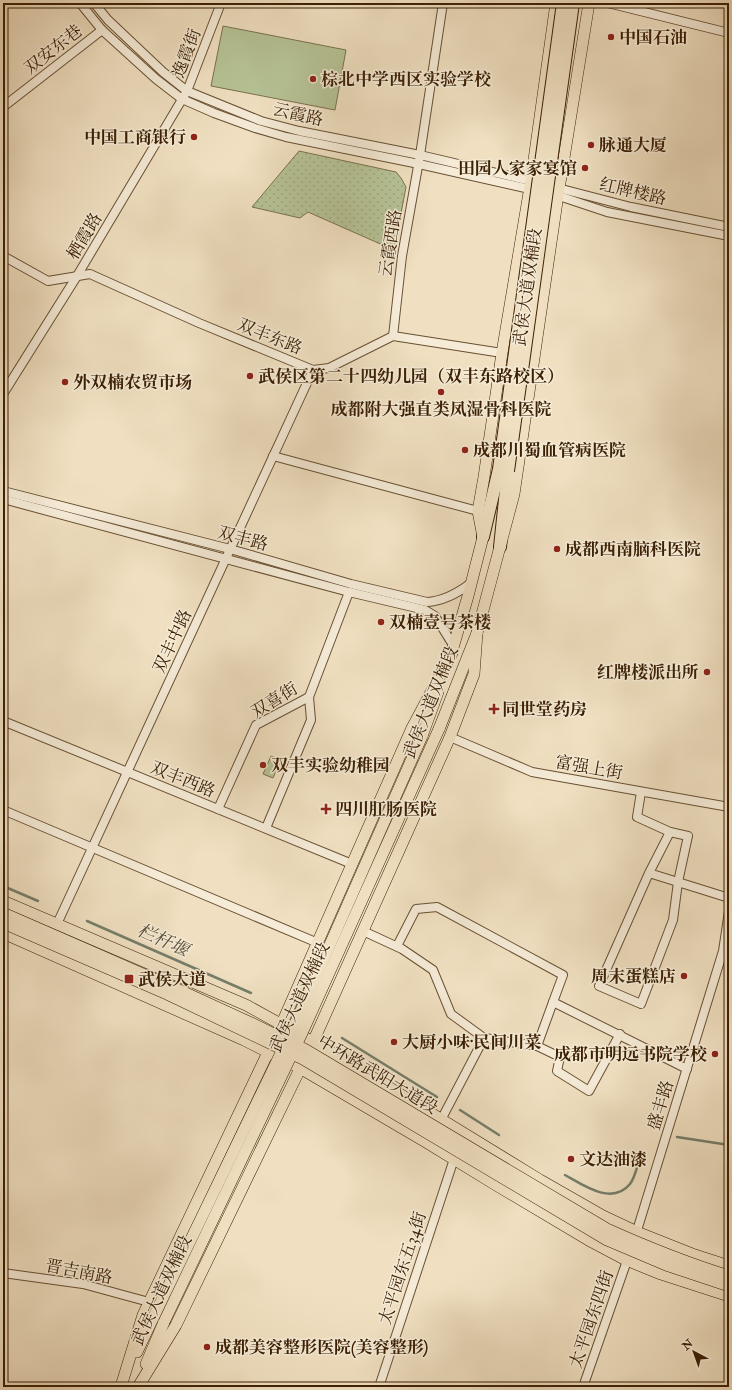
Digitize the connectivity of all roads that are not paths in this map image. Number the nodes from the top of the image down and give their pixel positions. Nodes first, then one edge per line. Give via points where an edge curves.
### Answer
1 (80, 3) edge
2 (94, 3) edge
3 (221, 3) edge
4 (444, 3) edge
5 (556, 3) edge
6 (563, 3) edge
7 (573, 3) edge
8 (589, 3) edge
9 (608, 3) edge
10 (102, 30) junction
11 (729, 33) edge
12 (187, 91) junction
13 (182, 99) junction
14 (3, 107) edge
15 (420, 155) junction
16 (419, 164) junction
17 (531, 185) junction
18 (559, 191) junction
19 (729, 227) edge
20 (729, 236) edge
21 (3, 256) edge
22 (77, 276) junction
23 (393, 336) junction
24 (502, 353) junction
25 (313, 370) junction
26 (3, 394) edge
27 (274, 456) junction
28 (503, 470) junction
29 (3, 492) edge
30 (3, 499) edge
31 (478, 511) junction
32 (482, 537) junction
33 (500, 547) junction
34 (230, 549) junction
35 (226, 558) junction
36 (471, 583) junction
37 (349, 592) junction
38 (477, 633) junction
39 (452, 649) junction
40 (309, 697) junction
41 (3, 721) edge
42 (450, 736) junction
43 (127, 772) junction
44 (641, 792) junction
45 (729, 807) edge
46 (218, 809) junction
47 (3, 810) edge
48 (266, 828) junction
49 (670, 832) junction
50 (92, 848) junction
51 (352, 864) junction
52 (649, 873) junction
53 (678, 882) junction
54 (729, 898) edge
55 (3, 900) edge
56 (729, 911) edge
57 (3, 913) edge
58 (3, 923) edge
59 (57, 924) junction
60 (363, 931) junction
61 (3, 933) edge
62 (318, 943) junction
63 (397, 946) junction
64 (726, 952) edge
65 (553, 1002) junction
66 (282, 1024) junction
67 (620, 1034) junction
68 (484, 1038) junction
69 (313, 1042) junction
70 (537, 1046) junction
71 (269, 1052) junction
72 (687, 1068) junction
73 (301, 1069) junction
74 (442, 1120) junction
75 (454, 1159) junction
76 (637, 1232) junction
77 (627, 1260) junction
78 (729, 1266) edge
79 (3, 1273) edge
80 (729, 1276) edge
81 (729, 1286) edge
82 (729, 1296) edge
83 (149, 1302) junction
84 (159, 1319) junction
85 (121, 1385) edge
86 (137, 1387) edge
87 (379, 1387) edge
88 (584, 1387) edge

1 - 10 street
2 - 12 street, 云霞路 via 108,20
3 - 12 street, 逸霞街
4 - 15 street, 云霞西路
5 - 17 main road, 武侯大道双楠段
6 - 28 highway, bridge
7 - 28 highway, bridge
8 - 18 main road, 武侯大道双楠段
9 - 11 street
10 - 13 street
10 - 14 street, 双安东巷
12 - 13 street, 栖霞路
12 - 15 street, 云霞路 via 261,121
13 - 16 street via 255,128 286,137
13 - 22 street, 栖霞路
15 - 16 street, 云霞西路
15 - 17 street, 云霞路
16 - 17 street
16 - 23 street, 云霞西路 via 402,256
17 - 18 street
17 - 24 main road, 武侯大道双楠段
18 - 19 street, 红牌楼路
18 - 20 street, 红牌楼路 via 607,212
18 - 33 main road, 武侯大道双楠段 via 514,494
21 - 22 street, 双丰东路 via 48,281
22 - 25 street, 双丰东路 via 90,274
22 - 26 street, 栖霞路
23 - 24 street
23 - 25 street, 双丰东路 via 329,368
24 - 31 main road, 武侯大道双楠段
25 - 27 street, 双丰中路
27 - 31 street
27 - 34 street, 双丰中路
28 - 32 highway
28 - 33 highway
29 - 34 street, 双丰路
30 - 35 street, 双丰路
31 - 32 main road, 武侯大道双楠段
32 - 36 main road, 武侯大道双楠段
33 - 38 main road, 武侯大道双楠段
34 - 35 street, 双丰中路
34 - 36 street, 双丰路 via 351,584 427,602 446,598
35 - 37 street, 双丰路
35 - 43 street, 双丰中路
36 - 39 main road, 武侯大道双楠段
37 - 39 street, 双丰路 via 425,610 435,616
37 - 40 street, 双喜街
38 - 42 main road via 474,674
38 - 84 main road, 武侯大道双楠段, bridge via 439,729 302,1033
39 - 51 main road via 412,728
39 - 84 main road, 武侯大道双楠段, bridge via 422,736 295,1024
40 - 46 street, 双喜街 via 256,725
40 - 48 street via 311,720
41 - 43 street, 双丰西路
42 - 44 street, 富强上街 via 532,772
42 - 60 main road
43 - 46 street, 双丰西路
43 - 50 street, 双丰中路
44 - 45 street, 富强上街
44 - 49 street via 637,817
46 - 48 street, 双丰西路
47 - 50 street
48 - 51 street, 双丰西路
49 - 52 street
49 - 53 street via 688,836
50 - 59 street, 双丰中路
50 - 62 street
51 - 62 main road
52 - 53 street
52 - 53 street via 599,986 641,1004 672,920
53 - 54 street
55 - 59 main road
56 - 64 street, 盛丰路
57 - 80 main road, 中环路武阳大道段, bridge via 184,992 306,1050 606,1229
58 - 81 main road, 中环路武阳大道段, bridge via 167,994 303,1059 607,1240 666,1265
59 - 66 main road via 246,1005
60 - 63 street
60 - 69 main road
61 - 71 main road
62 - 66 main road
63 - 65 street via 416,909 437,908 563,975
63 - 68 street via 433,970 451,1014
64 - 72 street, 盛丰路
65 - 67 street
65 - 70 street
66 - 69 main road
66 - 71 main road
67 - 70 street via 589,1091 557,1071 560,1057
67 - 72 street
68 - 70 street
68 - 74 street
69 - 73 main road
69 - 74 main road
71 - 73 main road
71 - 83 main road
72 - 76 street, 盛丰路
73 - 75 main road
73 - 86 main road via 176,1325
74 - 76 main road via 602,1216
75 - 77 main road via 592,1242
75 - 87 street, 太平园东五34街
76 - 77 street, 盛丰路
76 - 78 main road
77 - 82 main road
77 - 88 street, 太平园东四街
79 - 83 street, 晋吉南路 via 83,1284
83 - 85 main road
84 - 85 main road, 武侯大道双楠段
84 - 86 main road, 武侯大道双楠段

